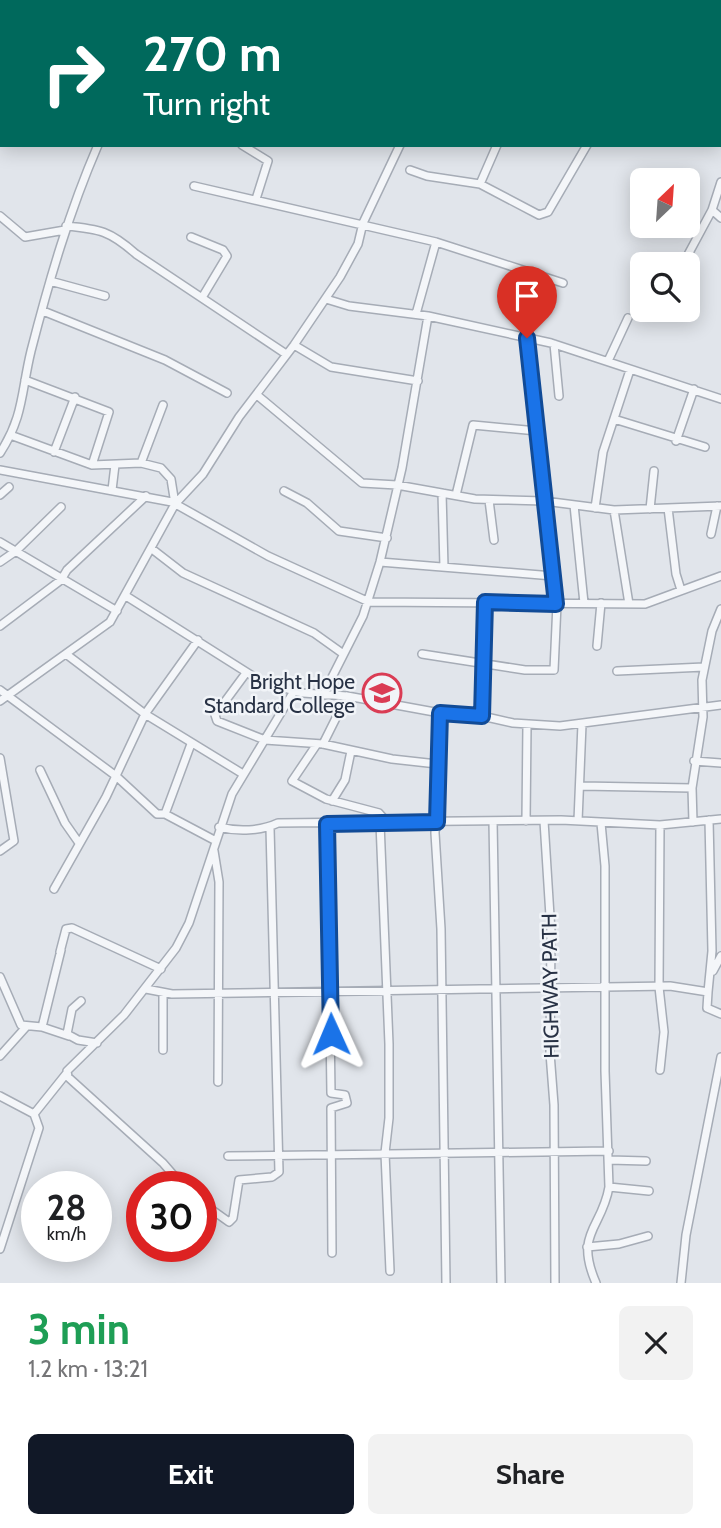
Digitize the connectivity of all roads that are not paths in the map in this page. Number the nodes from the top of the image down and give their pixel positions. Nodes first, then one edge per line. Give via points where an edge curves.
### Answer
1 (97, 147) edge
2 (245, 147) edge
3 (399, 147) edge
4 (496, 147) edge
5 (586, 147) edge
6 (411, 170) dead end
7 (721, 182) edge
8 (480, 184) junction
9 (194, 186) dead end
10 (256, 199) junction
11 (712, 210) junction
12 (0, 216) edge
13 (721, 218) edge
14 (363, 223) junction
15 (66, 228) junction
16 (191, 237) dead end
17 (436, 242) junction
18 (689, 252) edge
19 (50, 281) junction
20 (563, 283) dead end
21 (105, 296) dead end
22 (203, 296) junction
23 (326, 299) junction
24 (43, 311) junction
25 (416, 314) junction
26 (428, 316) junction
27 (628, 318) dead end
28 (527, 338) junction
29 (554, 344) junction
30 (294, 345) junction
31 (286, 354) junction
32 (608, 361) junction
33 (630, 370) junction
34 (25, 380) junction
35 (418, 381) junction
36 (694, 389) junction
37 (227, 393) dead end
38 (257, 394) junction
39 (559, 396) dead end
40 (75, 397) junction
41 (721, 399) edge
42 (163, 405) dead end
43 (614, 419) junction
44 (537, 431) junction
45 (12, 436) junction
46 (676, 441) junction
47 (705, 447) dead end
48 (54, 452) junction
49 (0, 453) edge
50 (141, 463) junction
51 (92, 465) junction
52 (115, 465) junction
53 (0, 470) edge
54 (654, 471) dead end
55 (397, 485) junction
56 (9, 487) dead end
57 (112, 490) junction
58 (284, 491) dead end
59 (442, 493) junction
60 (0, 495) edge
61 (456, 495) junction
62 (146, 496) junction
63 (489, 500) junction
64 (544, 501) junction
65 (175, 504) junction
66 (575, 505) junction
67 (719, 506) edge
68 (61, 507) dead end
69 (595, 508) junction
70 (668, 508) junction
71 (650, 509) junction
72 (614, 510) junction
73 (711, 534) dead end
74 (387, 538) junction
75 (494, 540) dead end
76 (0, 542) edge
77 (152, 549) junction
78 (16, 551) junction
79 (0, 562) edge
80 (380, 562) junction
81 (444, 567) junction
82 (553, 576) junction
83 (721, 576) edge
84 (61, 580) junction
85 (681, 590) junction
86 (126, 596) junction
87 (369, 602) junction
88 (485, 602) junction
89 (584, 603) junction
90 (601, 603) junction
91 (556, 604) junction
92 (629, 604) junction
93 (721, 609) edge
94 (117, 611) junction
95 (0, 626) edge
96 (198, 640) junction
97 (597, 646) dead end
98 (342, 653) junction
99 (66, 654) junction
100 (422, 654) dead end
101 (482, 662) junction
102 (704, 667) junction
103 (617, 671) dead end
104 (246, 673) junction
105 (294, 691) junction
106 (4, 692) edge
107 (323, 695) junction
108 (347, 696) junction
109 (0, 701) edge
110 (721, 705) edge
111 (702, 706) junction
112 (440, 713) junction
113 (145, 714) junction
114 (482, 716) junction
115 (582, 724) junction
116 (527, 725) junction
117 (265, 740) junction
118 (191, 744) junction
119 (320, 744) junction
120 (350, 754) junction
121 (0, 758) edge
122 (694, 761) junction
123 (721, 763) edge
124 (437, 764) junction
125 (40, 770) dead end
126 (243, 774) junction
127 (116, 776) junction
128 (581, 786) junction
129 (692, 788) junction
130 (332, 801) junction
131 (165, 814) junction
132 (721, 819) edge
133 (709, 820) junction
134 (493, 821) junction
135 (527, 821) junction
136 (544, 821) junction
137 (578, 821) junction
138 (693, 821) junction
139 (437, 822) junction
140 (384, 823) junction
141 (601, 823) junction
142 (327, 824) junction
143 (660, 825) junction
144 (219, 827) junction
145 (270, 828) junction
146 (80, 840) junction
147 (216, 841) junction
148 (0, 851) edge
149 (214, 851) junction
150 (54, 888) dead end
151 (721, 956) edge
152 (161, 969) junction
153 (712, 973) junction
154 (0, 977) edge
155 (495, 987) junction
156 (550, 987) junction
157 (604, 987) junction
158 (659, 987) junction
159 (442, 988) junction
160 (146, 989) junction
161 (330, 990) junction
162 (386, 991) junction
163 (275, 992) junction
164 (708, 992) junction
165 (163, 993) junction
166 (221, 993) junction
167 (81, 1001) dead end
168 (721, 1014) edge
169 (26, 1027) junction
170 (42, 1027) junction
171 (69, 1036) junction
172 (97, 1043) junction
173 (163, 1050) dead end
174 (0, 1056) edge
175 (721, 1057) edge
176 (660, 1070) dead end
177 (66, 1074) junction
178 (218, 1082) dead end
179 (331, 1093) junction
180 (0, 1096) edge
181 (331, 1108) junction
182 (34, 1114) junction
183 (498, 1150) junction
184 (553, 1151) junction
185 (609, 1151) junction
186 (442, 1153) junction
187 (228, 1156) dead end
188 (331, 1157) junction
189 (385, 1157) junction
190 (279, 1158) junction
191 (609, 1160) junction
192 (297, 1161) dead end
193 (646, 1161) dead end
194 (170, 1171) edge
195 (609, 1187) junction
196 (649, 1191) dead end
197 (217, 1213) edge
198 (648, 1236) dead end
199 (587, 1247) junction
200 (0, 1249) edge
201 (332, 1253) dead end
202 (390, 1271) dead end
203 (446, 1283) edge
204 (501, 1283) edge
205 (555, 1283) edge
206 (596, 1283) edge
207 (681, 1283) edge

1 - 15 street
2 - 10 street via 268,161
3 - 14 street
4 - 8 street
5 - 8 street via 548,212 539,215
6 - 8 street
7 - 11 street
9 - 10 street
10 - 14 street
11 - 13 street
11 - 18 street
12 - 15 street via 25,237
14 - 17 street
14 - 23 street via 358,244
15 - 19 street
15 - 22 street via 95,228 114,235
16 - 22 street via 227,256
17 - 20 street
17 - 25 street
19 - 21 street
19 - 24 street
22 - 31 street
23 - 25 street
23 - 30 street
24 - 34 street
24 - 37 street via 166,360
25 - 26 street
26 - 28 street
26 - 35 street
27 - 32 street
28 - 29 street
28 - 44 street
29 - 32 street
29 - 39 street
30 - 31 street
30 - 35 street via 331,367
31 - 38 street
32 - 33 street
33 - 36 street
33 - 43 street
34 - 40 street
34 - 45 street
35 - 55 street
36 - 41 street
36 - 46 street
38 - 55 street via 362,483
38 - 65 street via 203,474
40 - 48 street
40 - 51 street via 109,412
42 - 50 street
43 - 46 street
43 - 69 street via 599,471
44 - 61 street via 473,425
44 - 64 street
45 - 48 street
45 - 49 street
46 - 47 street
48 - 51 street
50 - 52 street
50 - 65 street via 168,473
51 - 52 street
52 - 57 street
53 - 57 street
54 - 71 street
55 - 59 street
55 - 74 street
56 - 60 street
57 - 62 street
58 - 74 street via 339,531
59 - 61 street
59 - 81 street
61 - 63 street
62 - 65 street
62 - 84 street
63 - 64 street
63 - 75 street
64 - 66 street
64 - 82 street
65 - 77 street
65 - 87 street via 268,556
66 - 69 street
66 - 89 street
67 - 70 street
67 - 73 street
68 - 78 street
69 - 72 street
70 - 71 street
70 - 85 street
71 - 72 street
72 - 92 street
74 - 80 street
76 - 78 street
77 - 86 street
77 - 98 street via 183,573 314,633
78 - 79 street
78 - 84 street
80 - 81 street
80 - 87 street
81 - 82 street
82 - 91 street
83 - 85 street
84 - 94 street
84 - 95 street
85 - 92 street via 653,603
86 - 94 street
86 - 96 street
87 - 88 street
87 - 98 street
88 - 91 street
88 - 101 street
89 - 90 street
89 - 91 street
90 - 92 street
90 - 97 street
91 - 101 street via 554,670
93 - 102 street
94 - 99 street via 103,630
96 - 104 street
96 - 113 street
98 - 107 street
99 - 106 street
99 - 113 street
100 - 101 street
101 - 114 street
102 - 103 street
102 - 111 street
104 - 105 street
104 - 117 street via 215,715 217,721
105 - 107 street
105 - 117 street
106 - 109 street
106 - 127 street
107 - 108 street
108 - 112 street
108 - 119 street
110 - 111 street
111 - 115 street
111 - 122 street
112 - 114 street
112 - 124 street
113 - 118 street
113 - 127 street
114 - 116 street
115 - 116 street
115 - 128 street
116 - 135 street
117 - 119 street
117 - 126 street
118 - 126 street
118 - 131 street
119 - 120 street
119 - 130 street via 292,781
120 - 124 street
120 - 130 street via 345,780
121 - 148 street via 14,841
122 - 123 street
122 - 129 street
124 - 139 street
125 - 146 street via 65,823
126 - 144 street
127 - 131 street via 157,814
127 - 146 street
128 - 129 street
128 - 137 street
129 - 138 street
130 - 140 street via 374,811
131 - 147 street
132 - 133 street
133 - 138 street
133 - 153 street
134 - 135 street
134 - 139 street
134 - 155 street
135 - 136 street
136 - 137 street
136 - 156 street, HIGHWAY PATH via 550,873
137 - 141 street
138 - 143 street
139 - 140 street
139 - 159 street
140 - 142 street
140 - 162 street
141 - 143 street
141 - 157 street
142 - 145 street
142 - 161 street
143 - 158 street
144 - 145 street
144 - 147 street
145 - 163 street
146 - 150 street
147 - 149 street
149 - 152 street via 189,923
149 - 166 street
151 - 153 street
152 - 160 street
152 - 170 street via 66,929
153 - 164 street
154 - 169 street via 18,1021
155 - 156 street
155 - 159 street
155 - 183 street
156 - 157 street
156 - 184 street, HIGHWAY PATH
157 - 158 street
157 - 185 street
158 - 164 street
158 - 176 street via 664,1032
159 - 162 street
159 - 186 street
160 - 165 street
160 - 172 street
161 - 162 street
161 - 163 street
161 - 179 street
162 - 189 street via 389,1078
163 - 166 street
163 - 190 street
164 - 168 street via 708,1008
165 - 166 street
165 - 173 street
166 - 178 street
167 - 171 street via 72,1009 66,1029
169 - 170 street
169 - 174 street
170 - 171 street
171 - 172 street
172 - 177 street
175 - 207 street
177 - 182 street
177 - 194 street
179 - 181 street
179 - 181 street via 345,1095 347,1103
180 - 182 street
181 - 188 street
182 - 200 street via 39,1128
183 - 184 street
183 - 186 street
183 - 204 street
184 - 185 street
184 - 205 street, HIGHWAY PATH
185 - 191 street
186 - 189 street
186 - 203 street
187 - 190 street
188 - 189 street via 366,1153
188 - 190 street
188 - 201 street
189 - 202 street
190 - 192 street
190 - 197 street via 276,1175 239,1180 229,1222
191 - 193 street
191 - 195 street
195 - 196 street
195 - 199 street
198 - 199 street
199 - 206 street

